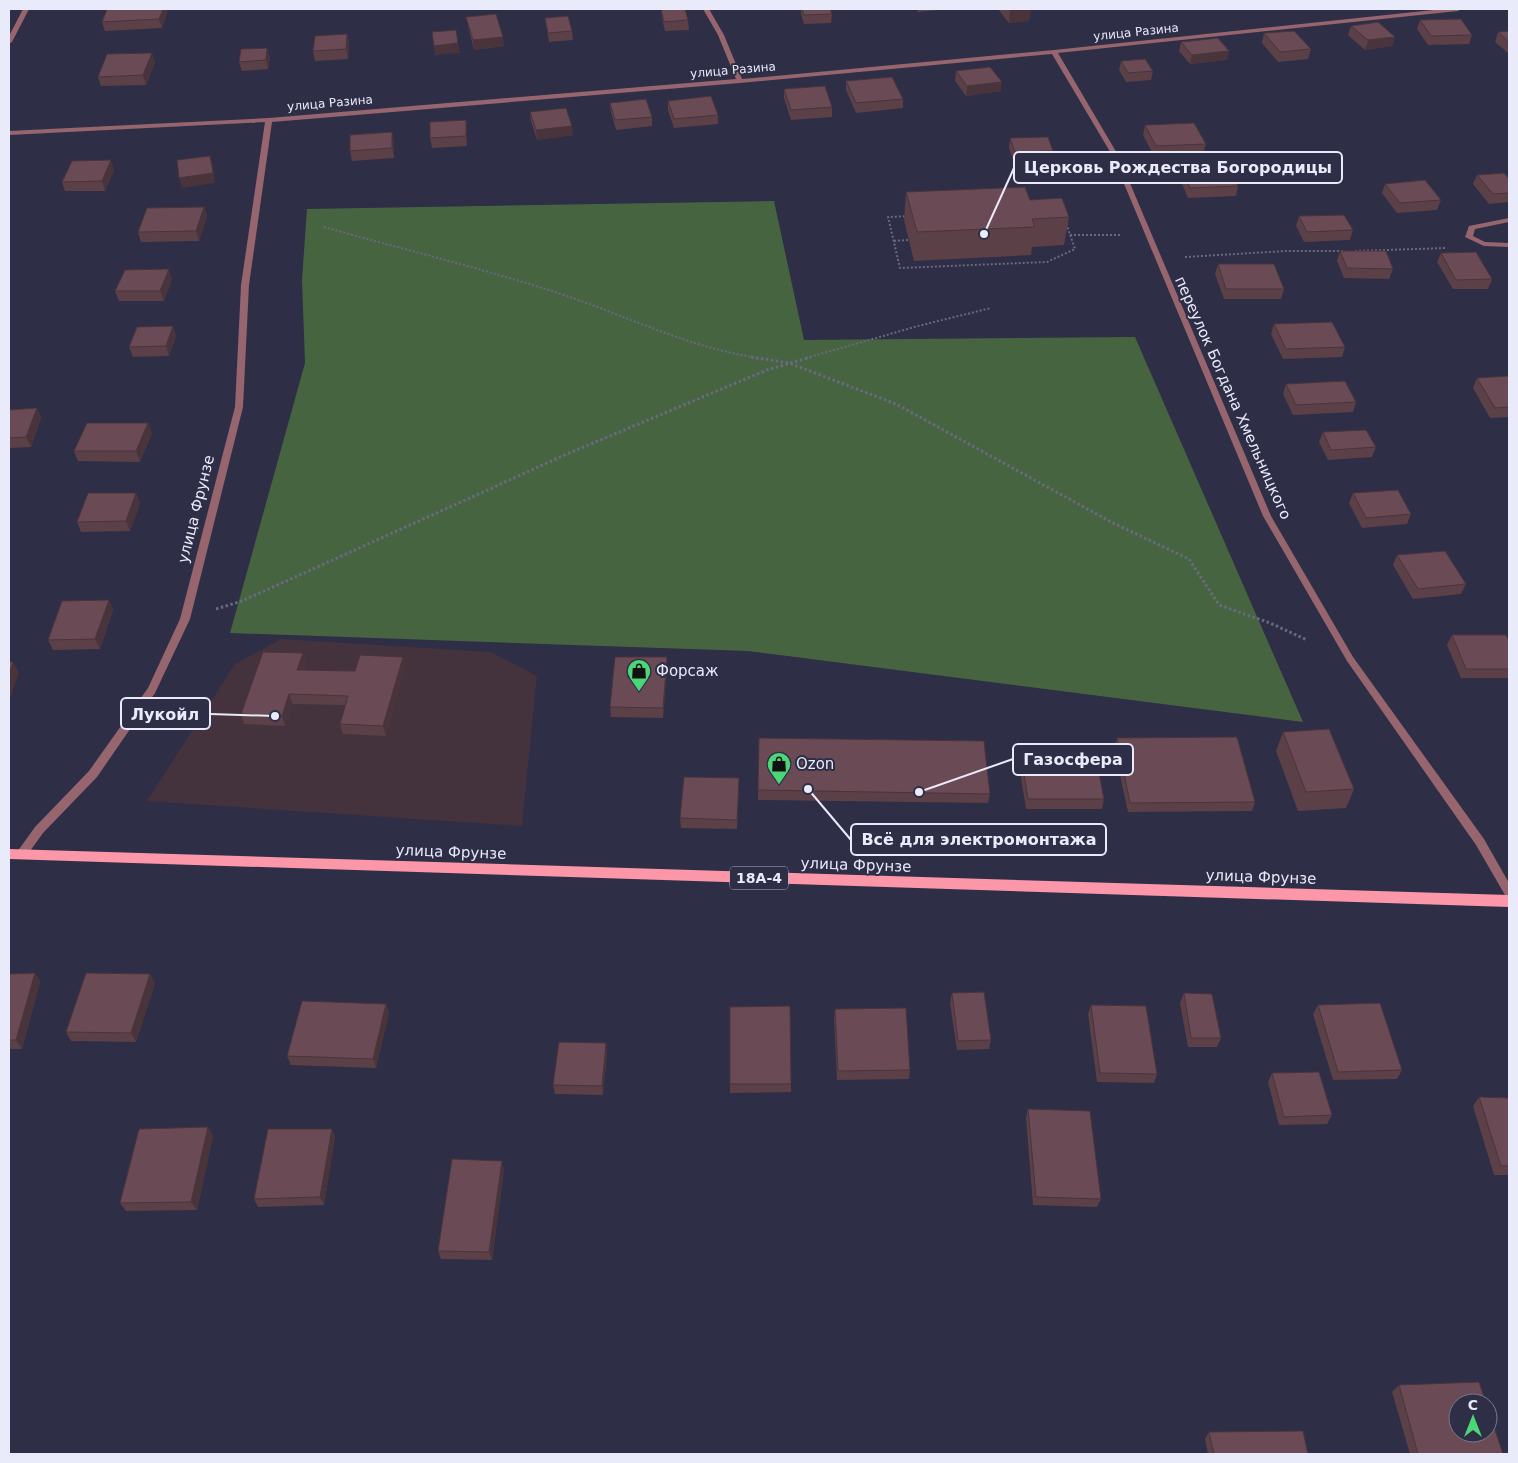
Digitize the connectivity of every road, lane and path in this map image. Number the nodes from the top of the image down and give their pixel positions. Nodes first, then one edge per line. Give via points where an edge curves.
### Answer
1 (26, 9) edge
2 (706, 9) edge
3 (1433, 9) edge
4 (1458, 9) edge
5 (1445, 12) junction
6 (9, 42) edge
7 (1054, 52) junction
8 (740, 81) junction
9 (269, 120) junction
10 (9, 133) edge
11 (1509, 220) edge
12 (324, 227) dead end
13 (1147, 234) junction
14 (1070, 235) junction
15 (909, 240) edge
16 (894, 241) junction
17 (1484, 244) junction
18 (1509, 245) edge
19 (1157, 259) junction
20 (991, 308) dead end
21 (789, 363) junction
22 (185, 619) junction
23 (1350, 659) junction
24 (15, 855) edge
25 (1509, 892) edge
26 (1509, 901) edge

1 - 6 street
2 - 8 street
3 - 5 street
4 - 5 street, улица Разина
5 - 7 street, улица Разина
7 - 8 street, улица Разина
7 - 13 street, переулок Богдана Хмельницкого via 1115,155
8 - 9 street, улица Разина
9 - 10 street, улица Разина
9 - 22 street, улица Фрунзе via 245,285 239,407
11 - 17 street via 1472,228 1469,237
12 - 21 path via 558,293 655,330 736,355
13 - 14 path
13 - 19 street, переулок Богдана Хмельницкого
14 - 16 path via 1065,220 1030,211 888,217
14 - 16 path via 1074,249 1048,262 900,268
15 - 16 path
17 - 18 street
17 - 19 path
19 - 23 street, переулок Богдана Хмельницкого via 1267,516
20 - 21 path
21 - 22 path via 567,454 242,601
21 - 23 path via 896,404 1113,523 1189,559 1219,605 1270,623
22 - 24 street, улица Фрунзе via 152,690 115,744 93,774
23 - 25 street, переулок Богдана Хмельницкого via 1480,842
24 - 26 main road, улица Фрунзе / 18А-4

